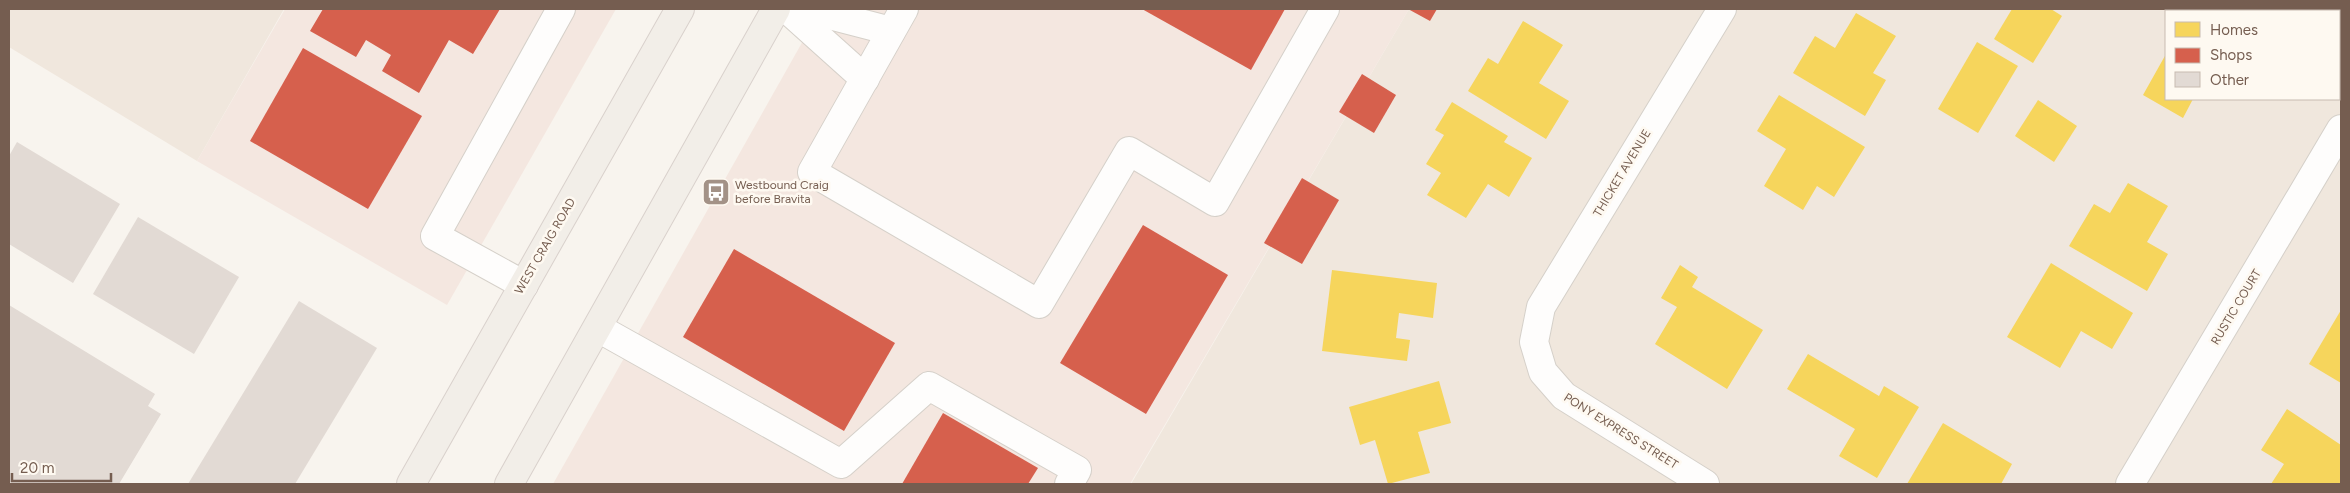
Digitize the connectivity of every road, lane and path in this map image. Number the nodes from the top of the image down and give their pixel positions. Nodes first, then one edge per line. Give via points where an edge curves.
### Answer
1 (561, 9) edge
2 (680, 9) edge
3 (776, 9) edge
4 (787, 9) edge
5 (806, 9) edge
6 (1325, 9) edge
7 (1722, 9) edge
8 (898, 20) edge
9 (865, 79) junction
10 (2341, 129) edge
11 (524, 285) junction
12 (598, 328) junction
13 (1534, 342) joint
14 (836, 474) edge
15 (412, 484) edge
16 (509, 484) edge
17 (1069, 484) edge
18 (1705, 484) edge
19 (2130, 484) edge

1 - 11 street via 435,236
2 - 11 main road, WEST CRAIG ROAD
3 - 12 main road
4 - 9 street
5 - 8 street
6 - 9 street via 1215,202 1129,152 1039,304 812,172
7 - 13 street, THICKET AVENUE via 1541,307
8 - 9 street
10 - 19 street, RUSTIC COURT
11 - 15 main road, WEST CRAIG ROAD
12 - 14 street
12 - 16 main road
13 - 18 street, PONY EXPRESS STREET via 1543,372 1564,396
14 - 17 street via 929,386 1078,470

